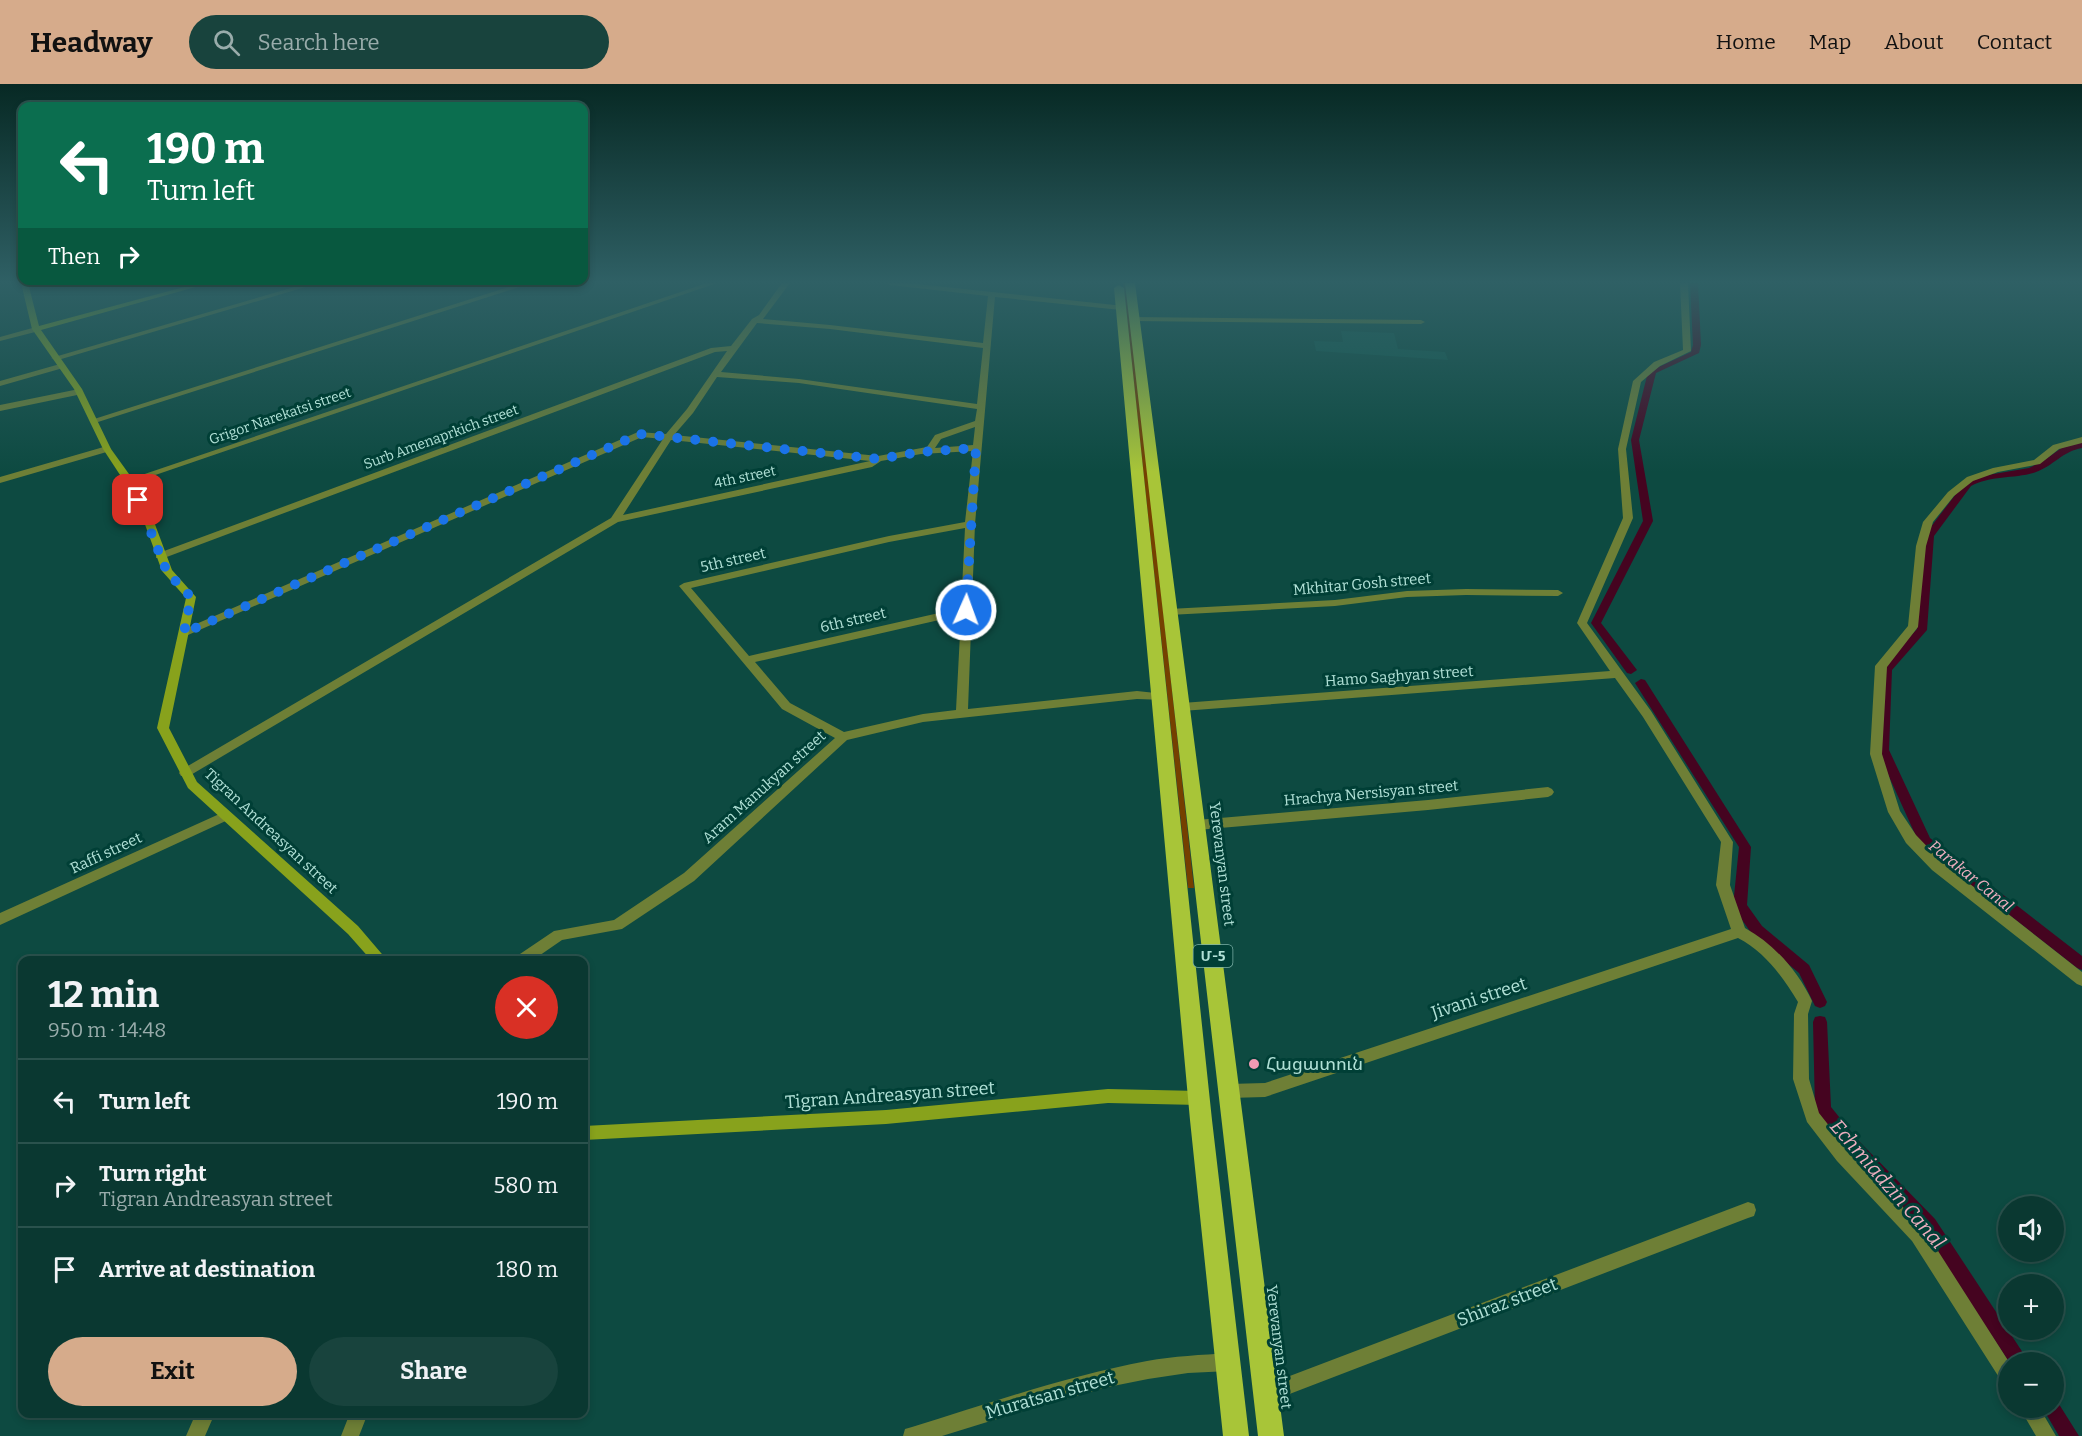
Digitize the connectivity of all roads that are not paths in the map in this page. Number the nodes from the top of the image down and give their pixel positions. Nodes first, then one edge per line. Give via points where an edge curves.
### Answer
1 (47, 346) edge
2 (110, 346) edge
3 (329, 346) edge
4 (527, 346) edge
5 (987, 346) edge
6 (1126, 346) edge
7 (1136, 346) edge
8 (1687, 346) edge
9 (733, 348) joint
10 (58, 362) junction
11 (714, 374) junction
12 (0, 384) edge
13 (79, 392) junction
14 (981, 407) junction
15 (0, 408) edge
16 (95, 420) junction
17 (979, 423) junction
18 (670, 437) junction
19 (2082, 440) edge
20 (976, 448) junction
21 (107, 449) junction
22 (921, 452) junction
23 (878, 459) junction
24 (1145, 475) junction
25 (0, 480) edge
26 (129, 481) junction
27 (615, 520) junction
28 (970, 524) junction
29 (160, 556) junction
30 (1558, 593) dead end
31 (966, 610) junction
32 (1169, 612) junction
33 (184, 633) junction
34 (747, 660) junction
35 (1619, 674) junction
36 (1161, 697) junction
37 (1182, 707) junction
38 (962, 715) junction
39 (843, 737) junction
40 (185, 773) junction
41 (1548, 792) dead end
42 (226, 816) junction
43 (1197, 825) junction
44 (0, 919) edge
45 (1739, 932) junction
46 (1183, 937) junction
47 (1211, 938) junction
48 (376, 956) edge
49 (528, 956) edge
50 (2082, 980) edge
51 (1229, 1091) junction
52 (1199, 1098) junction
53 (588, 1133) edge
54 (1749, 1210) dead end
55 (1998, 1360) edge
56 (1229, 1362) junction
57 (1266, 1394) junction
58 (204, 1418) edge
59 (357, 1418) edge
60 (2035, 1418) edge
61 (195, 1436) edge
62 (350, 1436) edge
63 (912, 1436) edge
64 (1236, 1436) edge
65 (1271, 1436) edge
66 (2047, 1436) edge

1 - 10 main road, Tigran Andreasyan street
2 - 10 street
3 - 16 street
4 - 26 street, Grigor Narekatsi street
5 - 14 street
6 - 24 highway, Մ-5
7 - 24 highway, Մ-5
8 - 35 street via 1687,351 1657,364 1637,381 1622,449 1628,518 1582,623
9 - 11 street
9 - 29 street, Surb Amenaprkich street via 714,350
10 - 12 street
10 - 13 main road, Tigran Andreasyan street
11 - 14 street via 799,381
11 - 18 street
13 - 15 street
13 - 16 main road, Tigran Andreasyan street
14 - 17 street
16 - 21 main road, Tigran Andreasyan street
17 - 20 street
17 - 22 street via 938,437 930,449
18 - 23 street
18 - 27 street
18 - 33 street via 640,434
19 - 50 street via 2056,447 2037,462 1970,479 1951,494 1928,522 1921,546 1913,627 1881,666 1876,754 1894,812 1911,839 1937,866
20 - 22 street
20 - 28 street
21 - 25 street
21 - 26 main road, Tigran Andreasyan street
22 - 23 street
23 - 27 street, 4th street via 872,464
24 - 32 highway, Yerevanyan street / Մ-5
24 - 36 highway, Մ-5
26 - 29 main road, Tigran Andreasyan street via 148,519
27 - 40 street
28 - 31 street
28 - 34 street, 5th street via 684,586
29 - 33 main road, Tigran Andreasyan street via 167,572 191,597
30 - 32 street, Mkhitar Gosh street via 1407,594 1335,603
31 - 34 street, 6th street
31 - 38 street
32 - 37 highway, Yerevanyan street / Մ-5
33 - 40 main road, Tigran Andreasyan street via 163,728
34 - 39 street, 5th street via 786,706
35 - 37 street, Hamo Saghyan street
35 - 45 street via 1727,842 1723,885
36 - 38 street, Aram Manukyan street via 1137,696
36 - 46 highway, Մ-5
37 - 43 highway, Yerevanyan street / Մ-5
38 - 39 street, Aram Manukyan street via 923,718
39 - 49 street, Aram Manukyan street via 689,877 617,925 559,935
40 - 42 main road, Tigran Andreasyan street via 192,785
41 - 43 street, Hrachya Nersisyan street
42 - 44 street, Raffi street
42 - 48 main road, Tigran Andreasyan street
43 - 47 highway, Yerevanyan street / Մ-5
45 - 51 street, Jivani street via 1265,1090
45 - 55 street via 1758,941 1775,957 1805,1001 1801,1014 1802,1079 1812,1117 1843,1156 1918,1235
46 - 47 highway via 1197,928
46 - 52 highway, Մ-5
47 - 51 highway, Yerevanyan street / Մ-5
51 - 57 highway, Yerevanyan street / Մ-5
52 - 53 main road, Tigran Andreasyan street via 1108,1096 886,1117
52 - 56 highway, Մ-5
54 - 57 street, Shiraz street
56 - 63 street, Muratsan street via 1190,1363 1117,1375
56 - 64 highway, Մ-5
57 - 65 highway, Yerevanyan street / Մ-5
58 - 61 street
59 - 62 street
60 - 66 street

